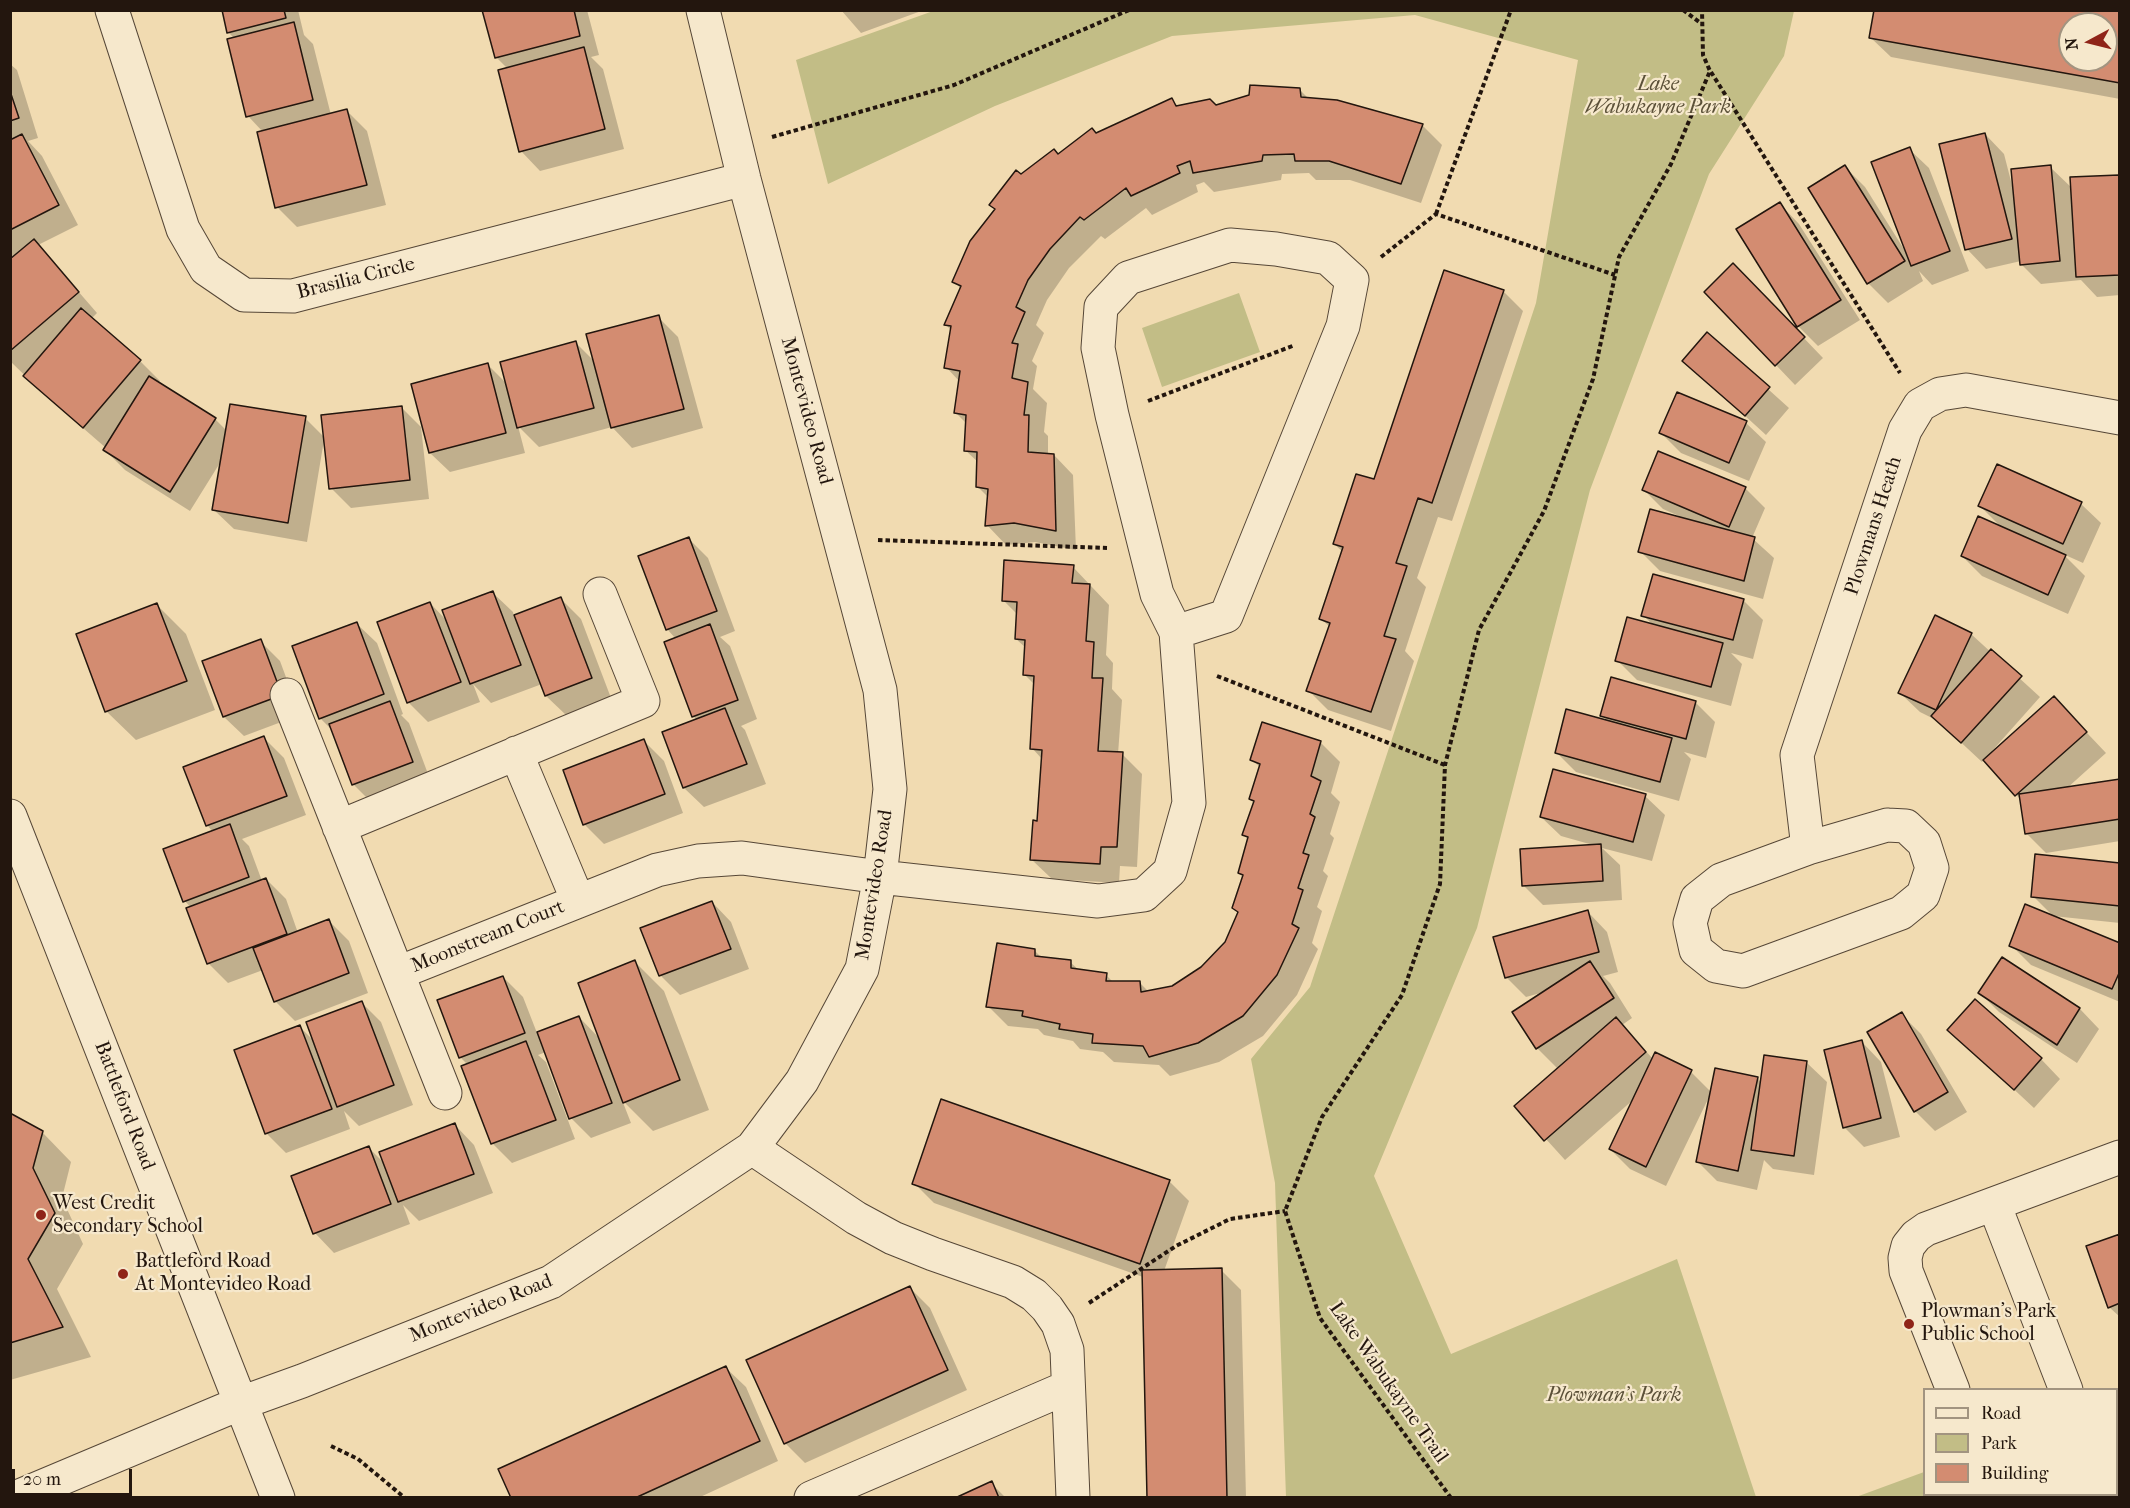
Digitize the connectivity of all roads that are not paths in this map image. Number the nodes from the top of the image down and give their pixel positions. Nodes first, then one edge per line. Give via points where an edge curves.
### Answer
1 (112, 10) edge
2 (703, 10) edge
3 (744, 179) junction
4 (2120, 418) edge
5 (600, 594) dead end
6 (1178, 647) junction
7 (287, 695) dead end
8 (516, 753) junction
9 (10, 816) edge
10 (339, 827) junction
11 (1808, 848) junction
12 (880, 877) junction
13 (578, 902) junction
14 (398, 974) junction
15 (445, 1093) dead end
16 (752, 1148) junction
17 (2120, 1157) edge
18 (1994, 1204) junction
19 (1068, 1387) junction
20 (1953, 1388) edge
21 (2066, 1388) edge
22 (241, 1404) junction
23 (15, 1497) edge
24 (278, 1497) edge
25 (811, 1497) edge
26 (1073, 1497) edge

1 - 3 street, Brasilia Circle via 183,229 206,269 244,295 293,296
2 - 3 street, Montevideo Road
3 - 12 street, Montevideo Road via 880,690 890,789
4 - 11 street, Plowmans Heath via 1966,390 1940,394 1920,405 1905,430 1797,755
5 - 8 street via 643,700
6 - 6 street via 1226,616 1343,326 1352,280 1328,258 1230,245 1128,278 1101,307 1098,348 1112,415 1157,594
6 - 12 street, Moonstream Court via 1189,803 1170,871 1144,895 1098,901
7 - 10 street, Moonstream Court
8 - 10 street
8 - 13 street, Moonstream Court
9 - 22 street, Battleford Road
10 - 14 street, Moonstream Court
11 - 11 street via 1721,880 1697,899 1690,923 1696,950 1716,966 1743,971 1901,913 1923,895 1932,868 1924,843 1906,826 1887,825
12 - 13 street, Moonstream Court via 742,858 698,861 657,870
12 - 16 street, Montevideo Road via 862,969 802,1081
13 - 14 street, Moonstream Court
14 - 15 street, Moonstream Court
16 - 19 street via 856,1218 893,1238 1022,1287 1047,1308 1058,1324 1067,1350
16 - 22 street, Montevideo Road via 551,1282
17 - 18 street
18 - 20 street via 1926,1229 1908,1246 1905,1258 1906,1271
18 - 21 street
19 - 25 street
19 - 26 street
22 - 23 street, Montevideo Road
22 - 24 street, Battleford Road

